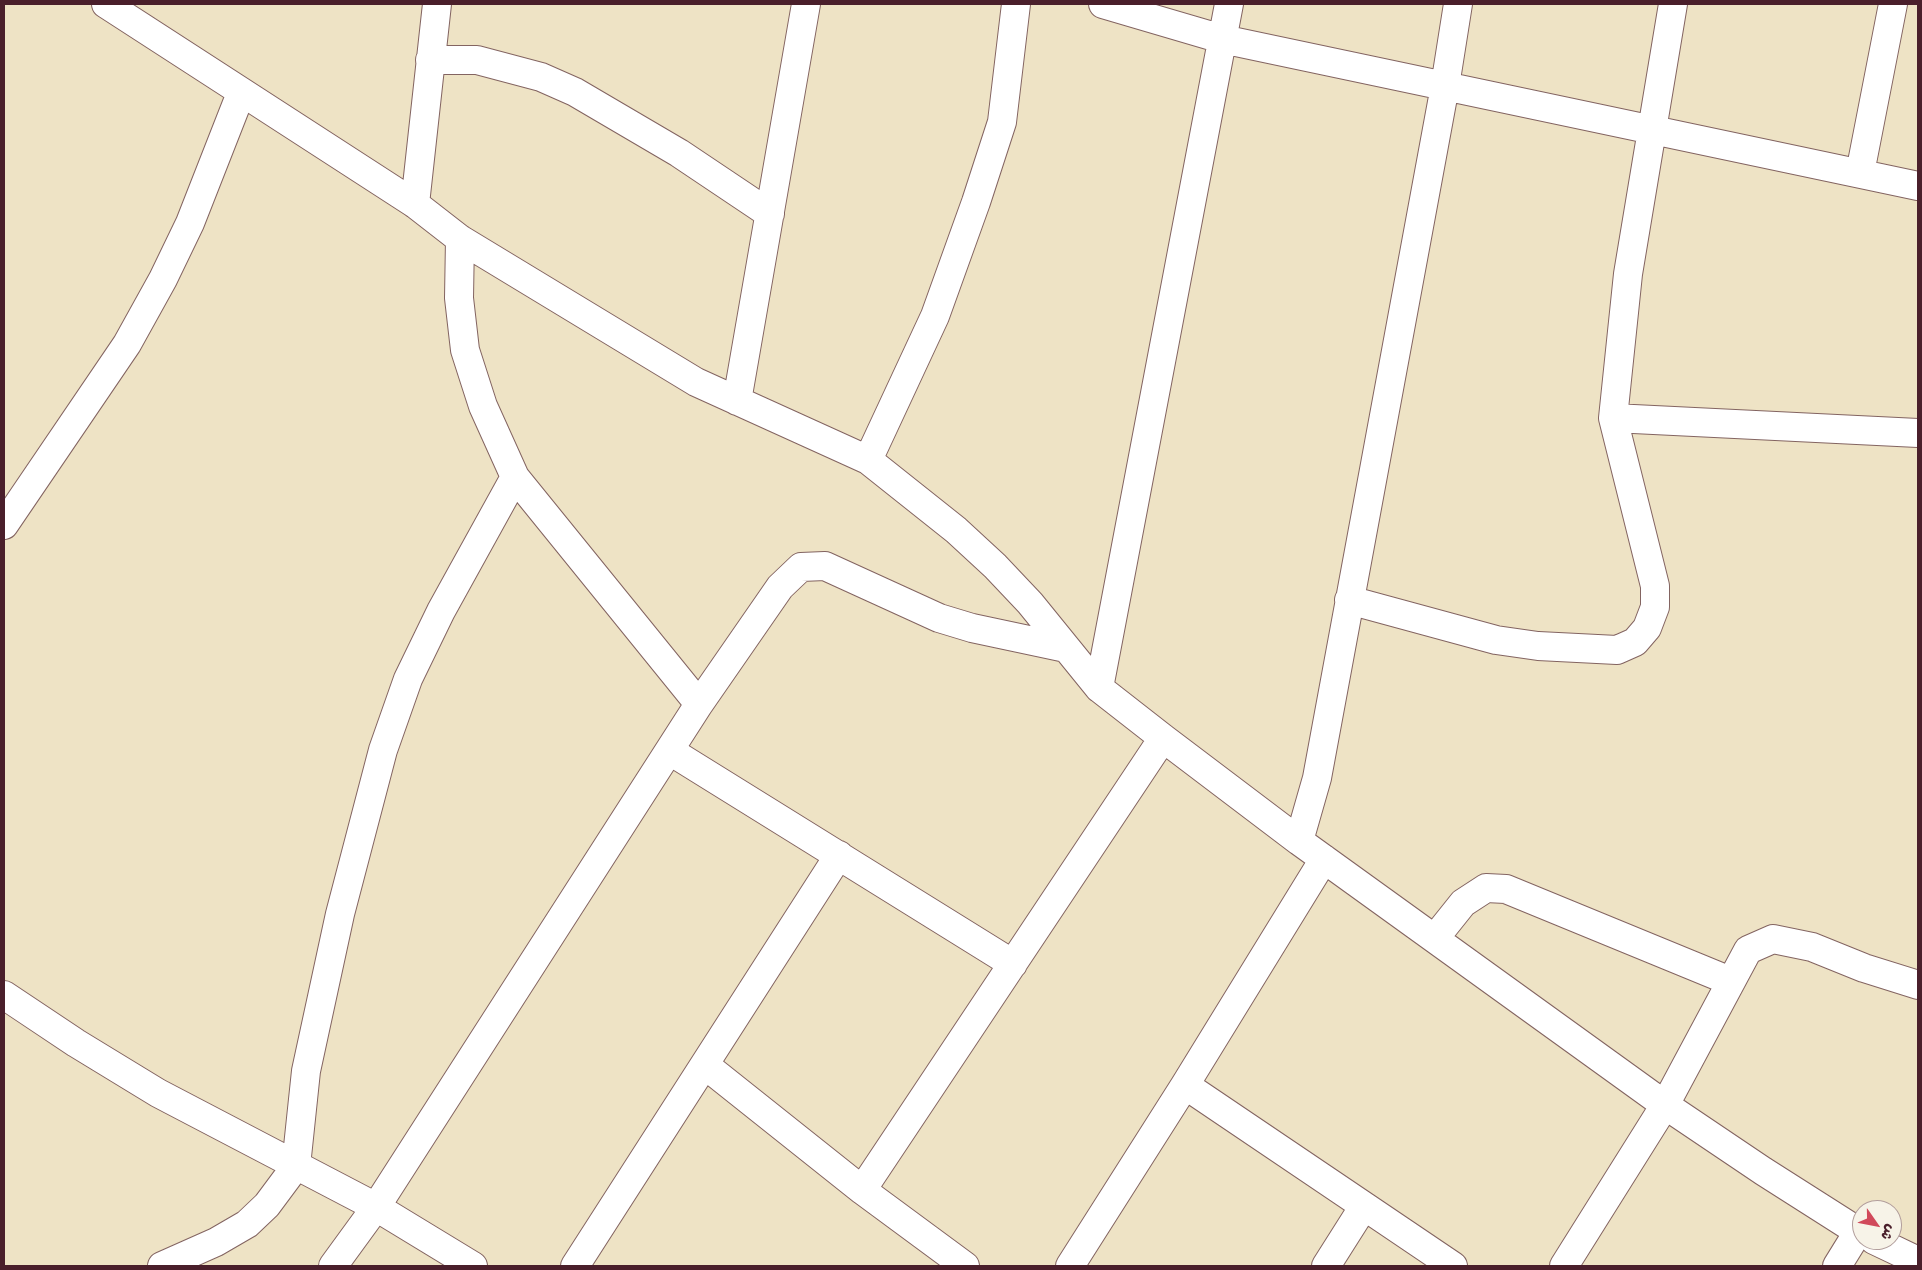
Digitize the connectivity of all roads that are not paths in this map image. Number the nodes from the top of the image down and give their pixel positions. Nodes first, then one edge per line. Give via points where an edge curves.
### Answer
1 (106, 4) edge
2 (437, 4) edge
3 (806, 4) edge
4 (1016, 4) edge
5 (1103, 4) edge
6 (1229, 4) edge
7 (1458, 4) edge
8 (1673, 4) edge
9 (1894, 4) edge
10 (1222, 39) junction
11 (430, 60) junction
12 (1445, 86) junction
13 (241, 93) junction
14 (1651, 130) junction
15 (1860, 173) junction
16 (1918, 186) edge
17 (415, 204) junction
18 (770, 214) junction
19 (460, 239) junction
20 (737, 401) junction
21 (1613, 418) junction
22 (1918, 433) edge
23 (868, 460) junction
24 (515, 477) junction
25 (4, 525) edge
26 (1349, 600) junction
27 (1066, 648) junction
28 (1099, 688) junction
29 (699, 704) junction
30 (1163, 738) junction
31 (670, 751) junction
32 (1300, 841) junction
33 (839, 855) junction
34 (1324, 858) junction
35 (1435, 938) junction
36 (1013, 964) junction
37 (1730, 981) junction
38 (1918, 985) edge
39 (4, 994) edge
40 (705, 1065) junction
41 (1185, 1085) junction
42 (1665, 1105) junction
43 (296, 1166) junction
44 (862, 1190) junction
45 (1364, 1206) junction
46 (376, 1207) junction
47 (1852, 1227) edge
48 (1852, 1249) edge
49 (1896, 1250) edge
50 (1918, 1261) edge
51 (162, 1266) edge
52 (333, 1266) edge
53 (473, 1266) edge
54 (574, 1266) edge
55 (965, 1266) edge
56 (1070, 1266) edge
57 (1326, 1266) edge
58 (1453, 1266) edge
59 (1564, 1266) edge
60 (1837, 1266) edge

1 - 13 street
2 - 11 street
3 - 18 street
4 - 23 street via 1002,122 994,149 936,316
5 - 10 street
6 - 10 street
7 - 12 street
8 - 14 street
9 - 15 street
10 - 12 street
10 - 28 street
11 - 17 street
11 - 18 street via 477,60 541,77 575,92 679,152
12 - 14 street
12 - 26 street
13 - 17 street
13 - 25 street via 190,223 163,279 127,344
14 - 15 street
14 - 21 street via 1628,274
15 - 16 street
17 - 19 street
18 - 20 street
19 - 20 street via 696,382
19 - 24 street via 459,298 465,350 483,406
20 - 23 street
21 - 22 street
21 - 26 street via 1655,586 1656,607 1647,628 1635,642 1617,650 1530,645 1496,640
23 - 27 street via 956,530 995,566 1030,602
24 - 29 street
24 - 43 street via 441,611 408,679 383,750 340,914 306,1071
26 - 32 street via 1317,778
27 - 28 street
27 - 29 street via 939,618 825,566 801,567 780,587
28 - 30 street
29 - 31 street
30 - 32 street
30 - 36 street
31 - 33 street
31 - 46 street
32 - 34 street
33 - 36 street
33 - 40 street
34 - 35 street
34 - 41 street
35 - 37 street via 1463,903 1486,888 1506,890
35 - 42 street
36 - 44 street
37 - 38 street via 1748,950 1773,939 1812,947
37 - 42 street
39 - 43 street via 158,1093
40 - 44 street
40 - 54 street
41 - 45 street
41 - 56 street
42 - 47 street
42 - 59 street
43 - 46 street
43 - 51 street via 267,1205 247,1224
44 - 55 street
45 - 57 street
45 - 58 street
46 - 52 street
46 - 53 street
48 - 60 street
49 - 50 street

